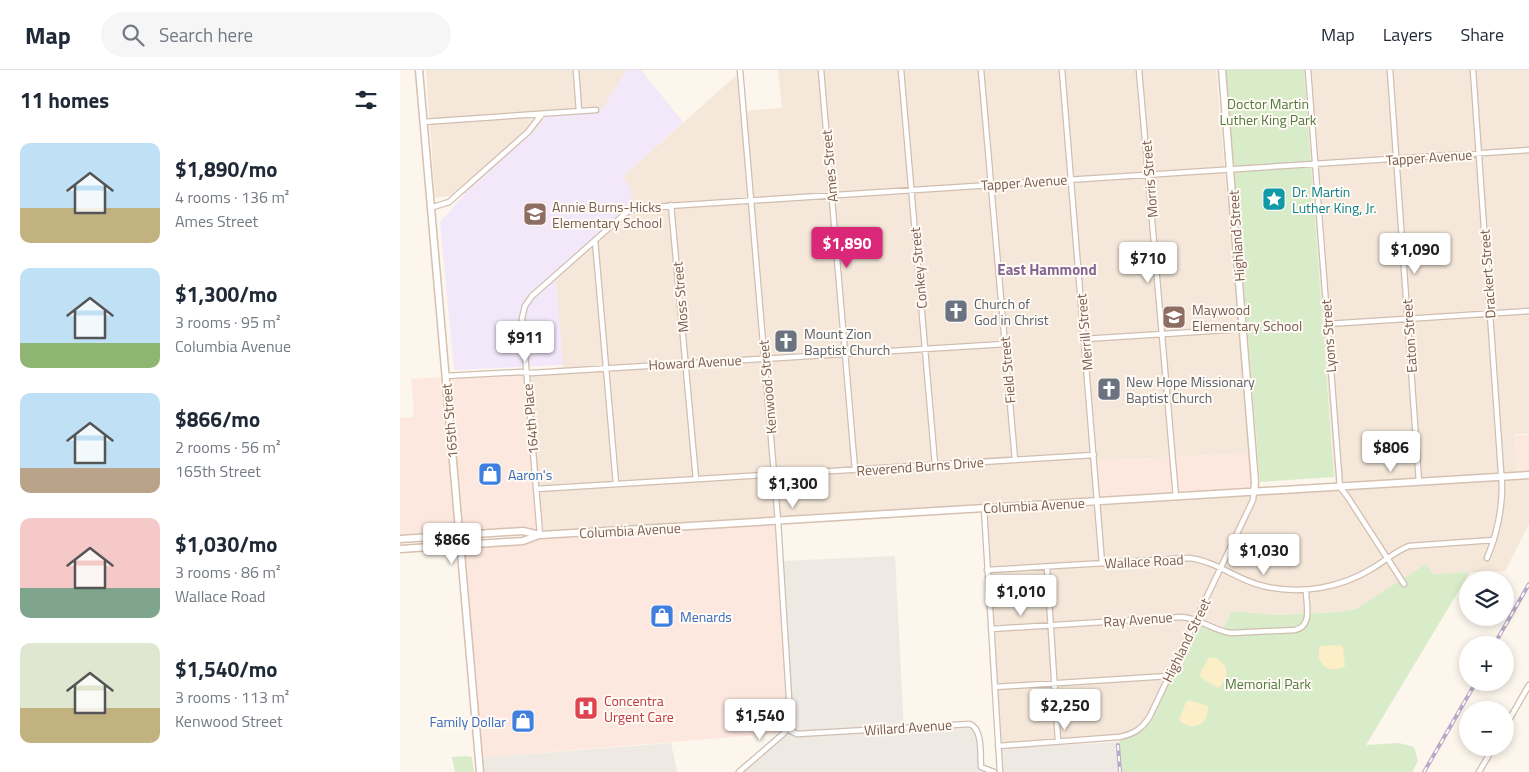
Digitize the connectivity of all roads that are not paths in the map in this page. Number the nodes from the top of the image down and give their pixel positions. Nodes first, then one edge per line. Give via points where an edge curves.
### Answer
1 (418, 70) edge
2 (576, 70) edge
3 (740, 70) edge
4 (821, 70) edge
5 (901, 70) edge
6 (982, 70) edge
7 (1062, 70) edge
8 (1140, 70) edge
9 (1222, 70) edge
10 (1308, 70) edge
11 (1390, 70) edge
12 (1472, 70) edge
13 (596, 110) dead end
14 (579, 111) junction
15 (542, 114) junction
16 (423, 122) junction
17 (1529, 150) edge
18 (1479, 153) junction
19 (1397, 159) junction
20 (1315, 164) junction
21 (1230, 169) junction
22 (1148, 175) junction
23 (1071, 179) junction
24 (991, 185) junction
25 (912, 189) junction
26 (831, 194) junction
27 (751, 200) junction
28 (671, 205) junction
29 (430, 208) junction
30 (595, 240) junction
31 (547, 282) joint
32 (1529, 312) edge
33 (1490, 314) junction
34 (1408, 319) junction
35 (1327, 324) junction
36 (1243, 329) junction
37 (1162, 334) junction
38 (1084, 339) junction
39 (1005, 344) junction
40 (925, 349) junction
41 (845, 354) junction
42 (765, 358) junction
43 (685, 363) junction
44 (606, 368) junction
45 (526, 372) junction
46 (445, 376) junction
47 (1094, 455) junction
48 (1015, 460) junction
49 (935, 465) junction
50 (855, 470) junction
51 (774, 475) junction
52 (1529, 475) edge
53 (1501, 477) junction
54 (696, 479) junction
55 (1420, 482) junction
56 (616, 484) junction
57 (1340, 487) junction
58 (536, 489) junction
59 (1254, 492) junction
60 (1176, 497) junction
61 (1098, 501) junction
62 (984, 508) junction
63 (778, 521) junction
64 (460, 535) junction
65 (540, 535) junction
66 (400, 539) edge
67 (1494, 540) junction
68 (461, 545) junction
69 (400, 549) edge
70 (1387, 558) junction
71 (1487, 558) dead end
72 (1102, 563) junction
73 (1047, 567) junction
74 (1221, 568) junction
75 (987, 570) junction
76 (1404, 584) dead end
77 (1306, 590) junction
78 (1195, 620) junction
79 (1051, 625) junction
80 (991, 628) junction
81 (1169, 676) junction
82 (1055, 683) junction
83 (1529, 685) edge
84 (995, 686) junction
85 (1514, 711) edge
86 (787, 730) junction
87 (1058, 741) junction
88 (998, 746) junction
89 (1488, 756) edge
90 (480, 772) edge
91 (739, 772) edge
92 (994, 772) edge
93 (1000, 772) edge
94 (1479, 772) edge

1 - 16 street, 165th Street
2 - 14 street
3 - 27 street, Kenwood Street
4 - 26 street, Ames Street
5 - 25 street, Conkey Street
6 - 24 street, Field Street
7 - 23 street, Merrill Street
8 - 22 street, Morris Street
9 - 21 street, Highland Street
10 - 20 street, Lyons Street
11 - 19 street, Eaton Street
12 - 18 street, Drackert Street
13 - 14 street
14 - 15 street
15 - 16 street
15 - 29 street via 528,132 449,202
16 - 29 street, 165th Street
17 - 18 street, Tapper Avenue
18 - 19 street, Tapper Avenue
18 - 33 street, Drackert Street
19 - 20 street, Tapper Avenue
19 - 34 street, Eaton Street
20 - 21 street, Tapper Avenue
20 - 35 street, Lyons Street
21 - 22 street, Tapper Avenue
21 - 36 street, Highland Street
22 - 23 street, Tapper Avenue
22 - 37 street, Morris Street
23 - 24 street, Tapper Avenue
23 - 38 street, Merrill Street
24 - 25 street, Tapper Avenue
24 - 39 street, Field Street
25 - 26 street, Tapper Avenue
25 - 40 street, Conkey Street
26 - 27 street, Tapper Avenue
26 - 41 street, Ames Street
27 - 28 street, Tapper Avenue
27 - 42 street, Kenwood Street
28 - 30 street, Tapper Avenue via 632,208
28 - 43 street, Moss Street
29 - 46 street, 165th Street
30 - 31 street, Tapper Avenue
30 - 44 street
31 - 45 street, 164th Place via 529,300 522,314
32 - 33 street
33 - 34 street
33 - 53 street, Drackert Street
34 - 35 street
34 - 55 street, Eaton Street
35 - 57 street, Lyons Street
36 - 37 street
36 - 59 street, Highland Street
37 - 38 street
37 - 60 street, Morris Street
38 - 47 street, Merrill Street
39 - 40 street, Howard Avenue
39 - 48 street, Field Street
40 - 41 street, Howard Avenue
40 - 49 street, Conkey Street
41 - 42 street, Howard Avenue
41 - 50 street, Ames Street
42 - 43 street, Howard Avenue
42 - 51 street, Kenwood Street
43 - 44 street, Howard Avenue
43 - 54 street, Moss Street
44 - 45 street, Howard Avenue
44 - 56 street
45 - 46 street, Howard Avenue
45 - 58 street, 164th Place
46 - 64 street, 165th Street
47 - 48 street, Reverend Burns Drive
47 - 61 street, Merrill Street
48 - 49 street, Reverend Burns Drive
49 - 50 street, Reverend Burns Drive
50 - 51 street, Reverend Burns Drive
51 - 54 street, Reverend Burns Drive
51 - 63 street, Kenwood Street
52 - 53 street, Columbia Avenue
53 - 55 street, Columbia Avenue
53 - 67 street, Drackert Street via 1501,512
54 - 56 street, Reverend Burns Drive
55 - 57 street, Columbia Avenue
56 - 58 street, Reverend Burns Drive
57 - 59 street, Columbia Avenue
57 - 70 street
58 - 65 street, 164th Place
59 - 60 street, Columbia Avenue
59 - 74 street, Highland Street
60 - 61 street, Columbia Avenue
61 - 62 street, Columbia Avenue
61 - 72 street, Merrill Street
62 - 63 street, Columbia Avenue
62 - 75 street
63 - 65 street, Columbia Avenue
63 - 86 street, Kenwood Street via 790,714
64 - 65 street, Columbia Avenue via 523,532
64 - 66 street, Columbia Avenue
64 - 68 street, 165th Street
65 - 68 street, Columbia Avenue via 523,541
67 - 70 street, Wallace Road via 1418,545 1404,548
67 - 71 street, Drackert Street
68 - 69 street, Columbia Avenue
68 - 90 street, 165th Street
70 - 76 street
70 - 77 street, Wallace Road via 1349,580
72 - 73 street, Wallace Road
72 - 74 street, Wallace Road via 1188,558
73 - 75 street, Wallace Road
73 - 79 street
74 - 77 street, Wallace Road via 1262,586
74 - 78 street, Highland Street
75 - 80 street
77 - 78 street, Ray Avenue via 1307,621 1298,630 1231,633
78 - 79 street, Ray Avenue via 1182,617
78 - 81 street, Highland Street
79 - 80 street, Ray Avenue
79 - 82 street
80 - 84 street
81 - 82 street
81 - 87 street, Highland Street via 1150,716 1135,732 1119,737
82 - 84 street
82 - 87 street
83 - 85 street
84 - 88 street
86 - 91 street
86 - 92 street, Willard Avenue via 797,734 970,724 975,726 978,734 981,767
87 - 88 street
88 - 93 street
89 - 94 street

